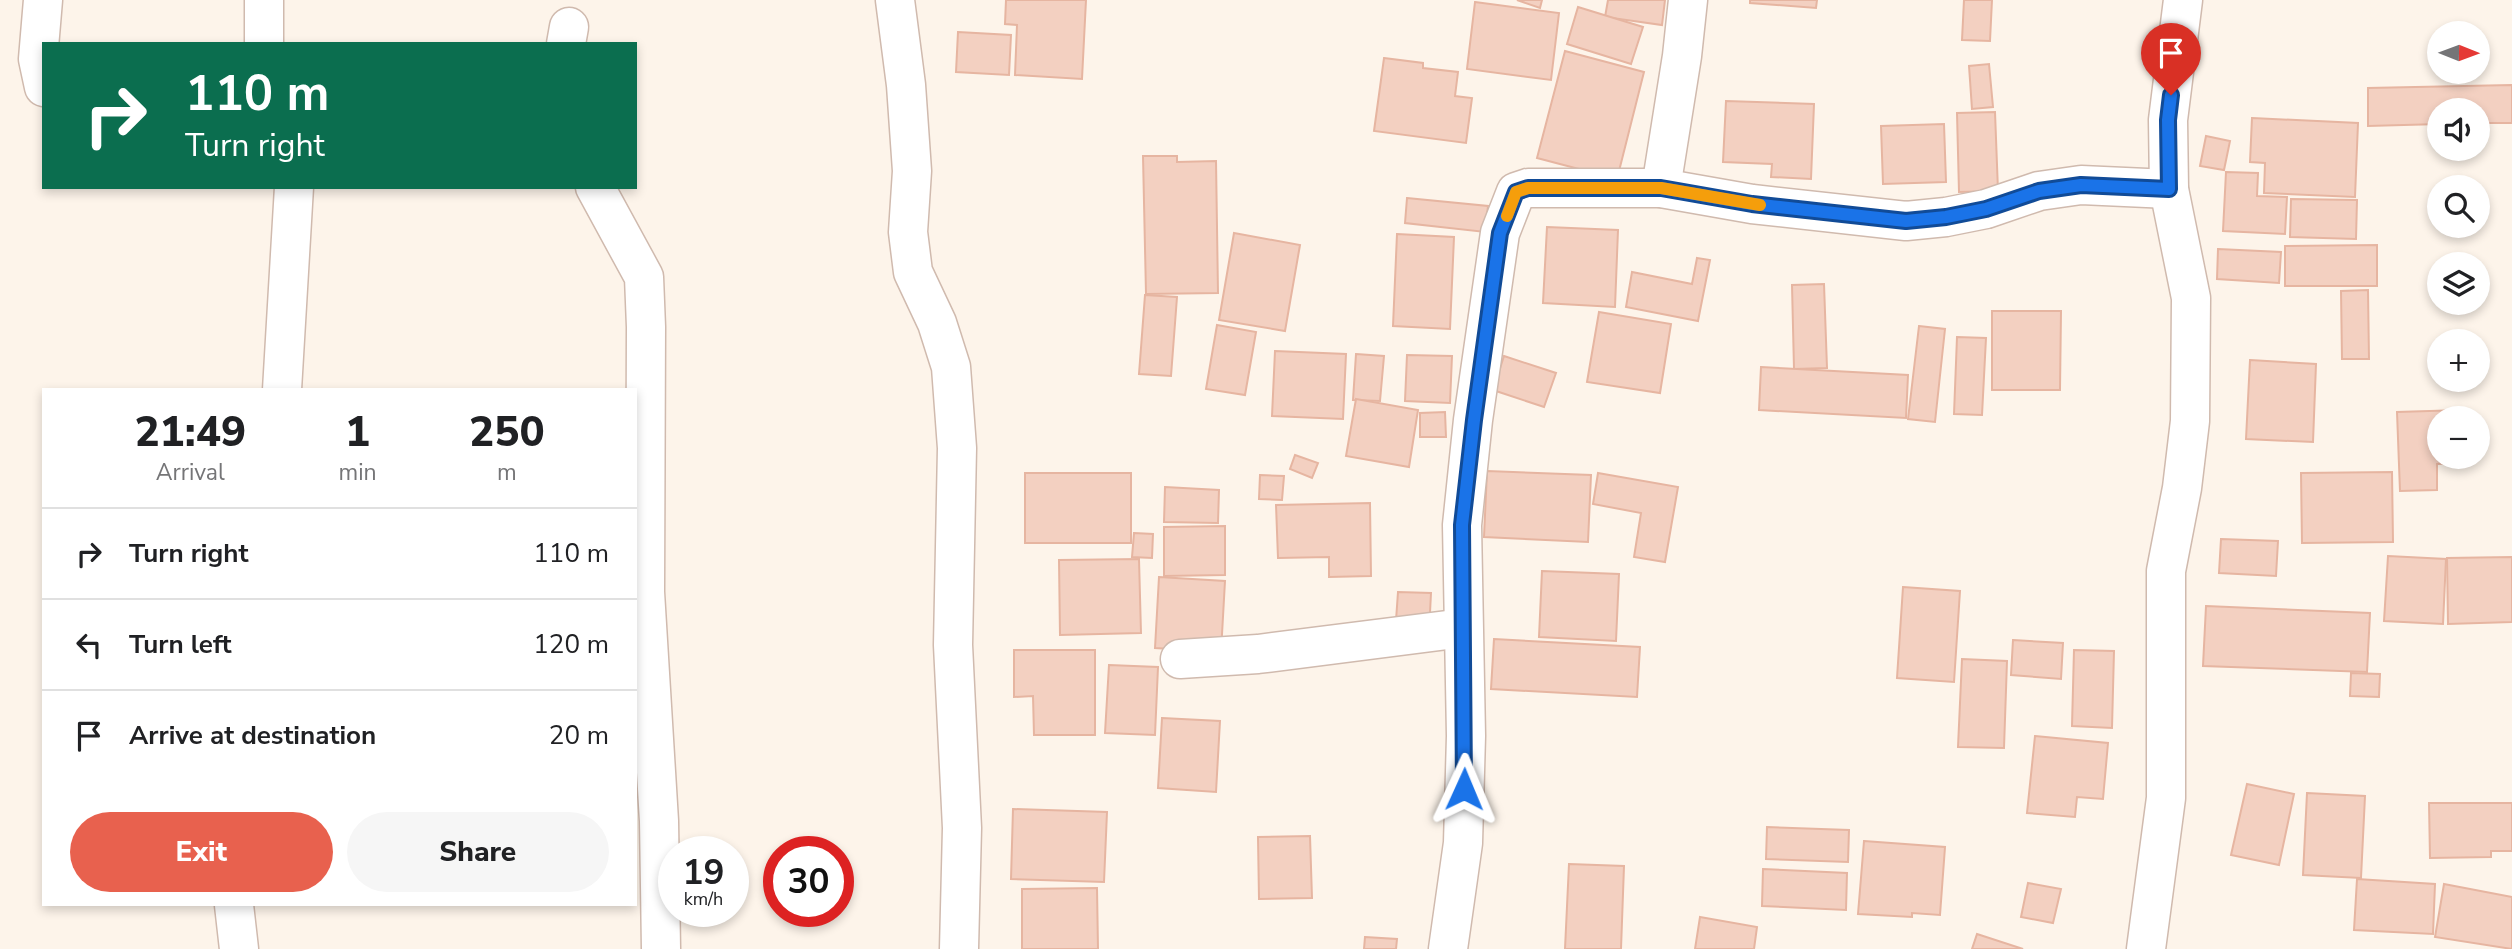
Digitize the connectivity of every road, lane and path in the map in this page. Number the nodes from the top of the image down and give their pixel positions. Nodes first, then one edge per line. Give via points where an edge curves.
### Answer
1 (43, 0) edge
2 (264, 0) edge
3 (895, 0) edge
4 (1688, 0) edge
5 (2183, 0) edge
6 (264, 42) edge
7 (42, 78) edge
8 (1661, 188) junction
9 (294, 189) edge
10 (596, 189) edge
11 (2169, 189) junction
12 (282, 388) edge
13 (1463, 628) junction
14 (1180, 659) dead end
15 (234, 906) edge
16 (239, 949) edge
17 (661, 949) edge
18 (959, 949) edge
19 (1448, 949) edge
20 (2146, 949) edge

1 - 7 street via 38,59
2 - 6 street
3 - 18 street via 912,171 908,232 914,272 951,367 957,447 953,645 962,828
4 - 8 street
5 - 11 street via 2168,120
8 - 11 street via 1752,204 1906,221 1986,209 2039,191 2081,185
8 - 13 street via 1528,188 1516,192 1500,233 1474,420 1462,525
9 - 12 street
10 - 17 street via 644,277 645,592 659,821
11 - 20 street via 2191,298 2190,421 2165,571 2166,798
13 - 14 street via 1258,654
13 - 19 street via 1463,843
15 - 16 street

